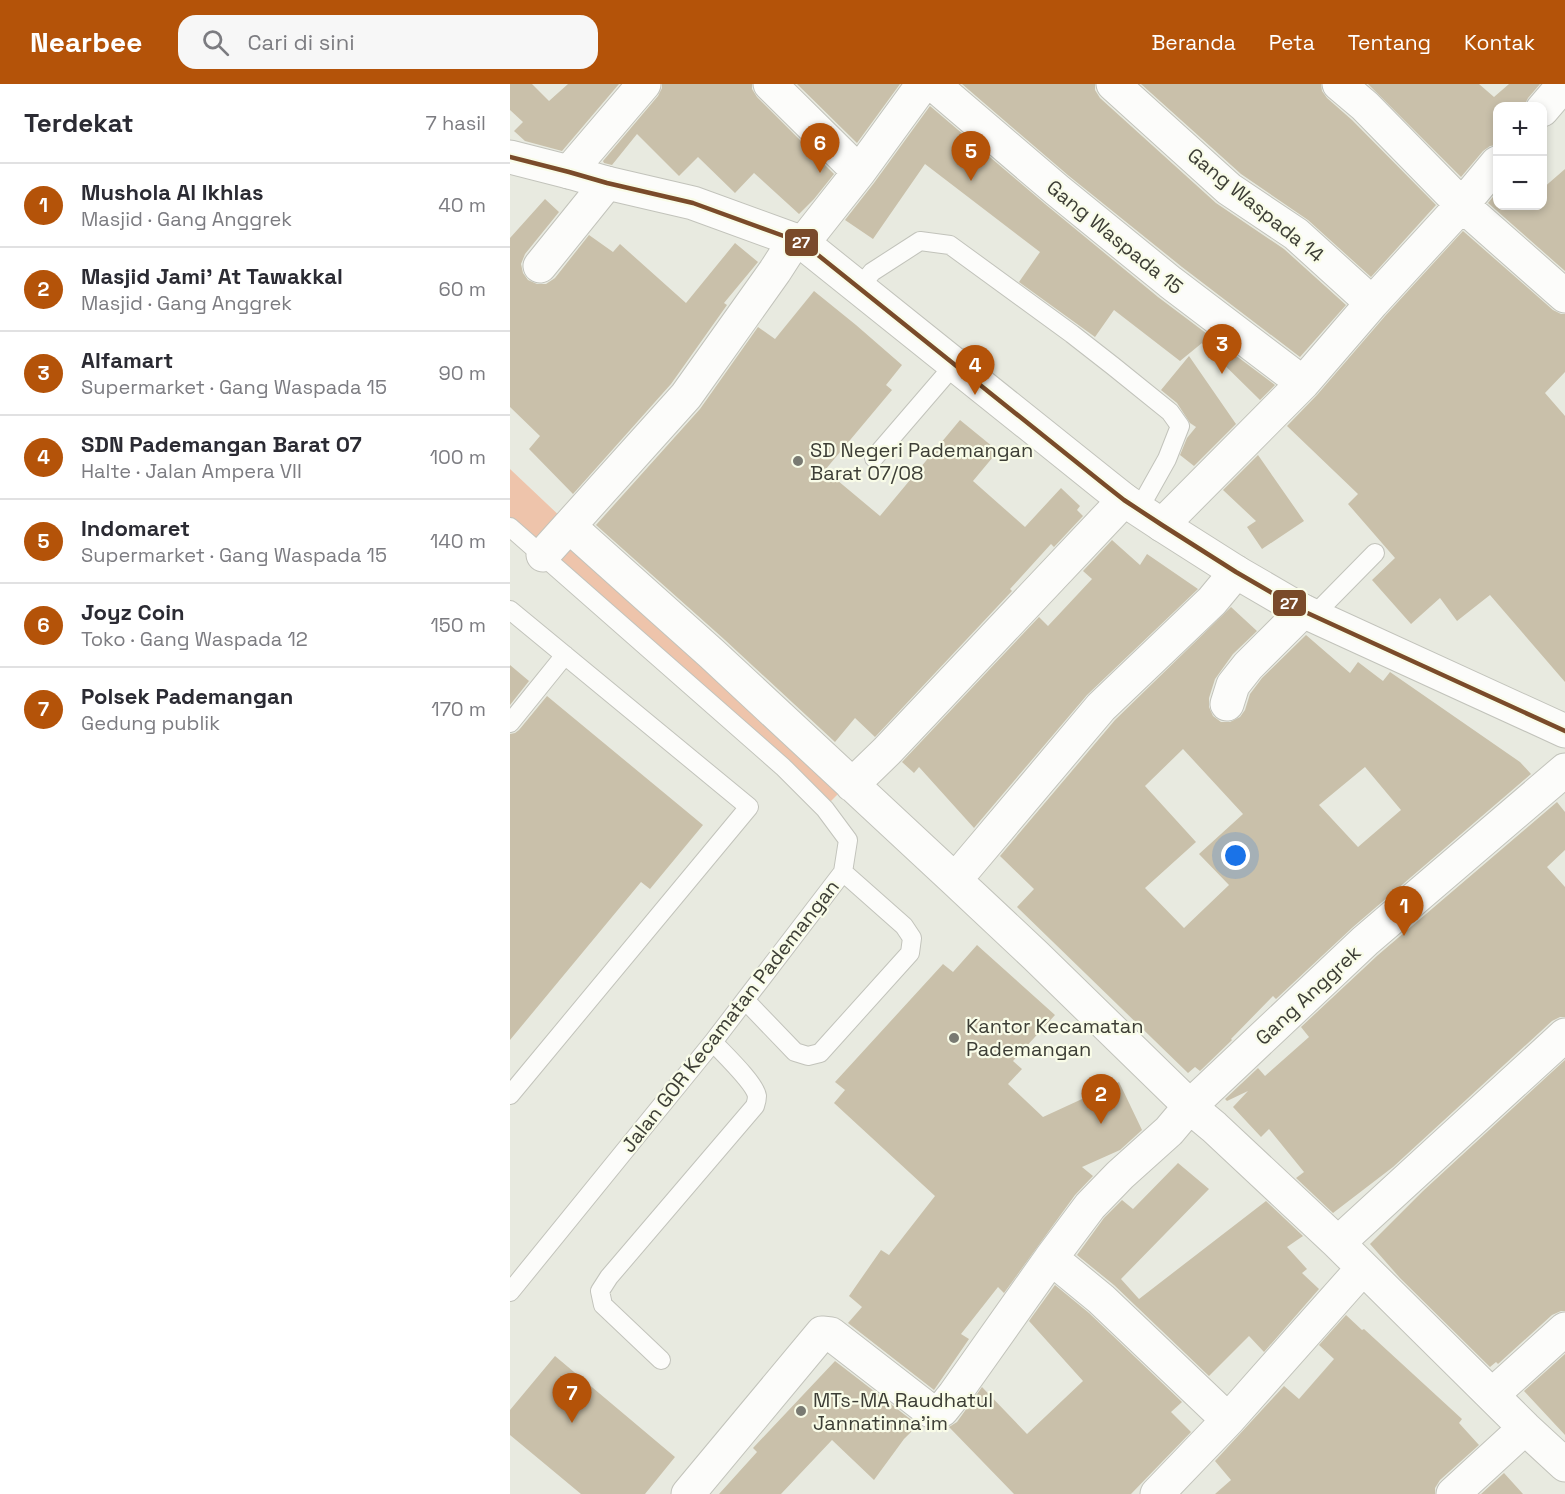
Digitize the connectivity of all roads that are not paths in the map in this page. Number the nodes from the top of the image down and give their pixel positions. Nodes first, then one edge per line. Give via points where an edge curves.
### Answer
1 (644, 84) edge
2 (770, 84) edge
3 (923, 84) edge
4 (933, 84) edge
5 (1113, 84) edge
6 (1339, 84) edge
7 (510, 157) edge
8 (1493, 168) edge
9 (569, 172) junction
10 (859, 172) junction
11 (607, 183) junction
12 (1462, 205) junction
13 (799, 241) junction
14 (540, 266) dead end
15 (859, 288) junction
16 (1565, 296) edge
17 (1372, 303) junction
18 (954, 365) junction
19 (1303, 384) junction
20 (874, 458) dead end
21 (1142, 511) junction
22 (510, 527) edge
23 (556, 541) junction
24 (1375, 553) dead end
25 (1236, 572) junction
26 (510, 610) edge
27 (1308, 613) junction
28 (565, 655) junction
29 (1227, 704) dead end
30 (510, 723) edge
31 (1565, 731) edge
32 (1565, 771) edge
33 (852, 785) junction
34 (843, 872) junction
35 (955, 880) junction
36 (746, 1001) junction
37 (1565, 1035) edge
38 (714, 1042) junction
39 (510, 1095) edge
40 (1190, 1106) junction
41 (1338, 1243) junction
42 (1051, 1258) junction
43 (1363, 1268) junction
44 (510, 1292) edge
45 (1565, 1329) edge
46 (661, 1360) dead end
47 (1492, 1395) junction
48 (1228, 1420) junction
49 (1525, 1428) junction
50 (1565, 1465) edge
51 (688, 1494) edge
52 (1157, 1494) edge
53 (1454, 1494) edge

1 - 9 street
2 - 10 street
3 - 10 street
4 - 19 street, Gang Waspada 15 via 1170,282
5 - 17 street, Gang Waspada 14 via 1229,189 1296,234
6 - 12 street
7 - 9 street
8 - 12 street
9 - 11 street
10 - 13 street
11 - 13 street via 693,203
11 - 14 street
12 - 16 street
12 - 17 street
13 - 15 street
13 - 23 street via 686,396
15 - 18 street
15 - 21 lane via 872,272 920,241 950,245 1113,366 1170,412 1180,426
17 - 19 street
18 - 20 lane
18 - 21 street
19 - 21 street
21 - 25 street
21 - 33 street
22 - 23 lane, Jalan GOR Kecamatan Pademangan
23 - 33 street via 712,654
23 - 34 lane, Jalan GOR Kecamatan Pademangan via 825,809 848,840
24 - 27 lane
25 - 27 street
25 - 35 street via 1212,601 1101,707
26 - 28 lane
27 - 29 street via 1248,666 1233,685
27 - 31 street
28 - 30 lane
28 - 39 lane via 749,807
32 - 40 street, Gang Anggrek via 1365,941
33 - 35 street
34 - 36 lane, Jalan GOR Kecamatan Pademangan
34 - 36 lane via 904,926 912,938 910,953 820,1053 808,1056 795,1052
35 - 40 street
36 - 38 lane, Jalan GOR Kecamatan Pademangan
37 - 41 street
38 - 44 lane, Jalan GOR Kecamatan Pademangan
38 - 46 lane via 755,1089 755,1106 600,1291 603,1305
40 - 41 street
40 - 42 street, Gang Anggrek via 1090,1206
41 - 43 street
42 - 48 street via 1101,1299
42 - 51 street, Gang Anggrek via 938,1412 929,1410 831,1334 822,1333
43 - 47 street
43 - 48 street
45 - 47 street
47 - 49 street
48 - 52 street
49 - 50 street
49 - 53 street

